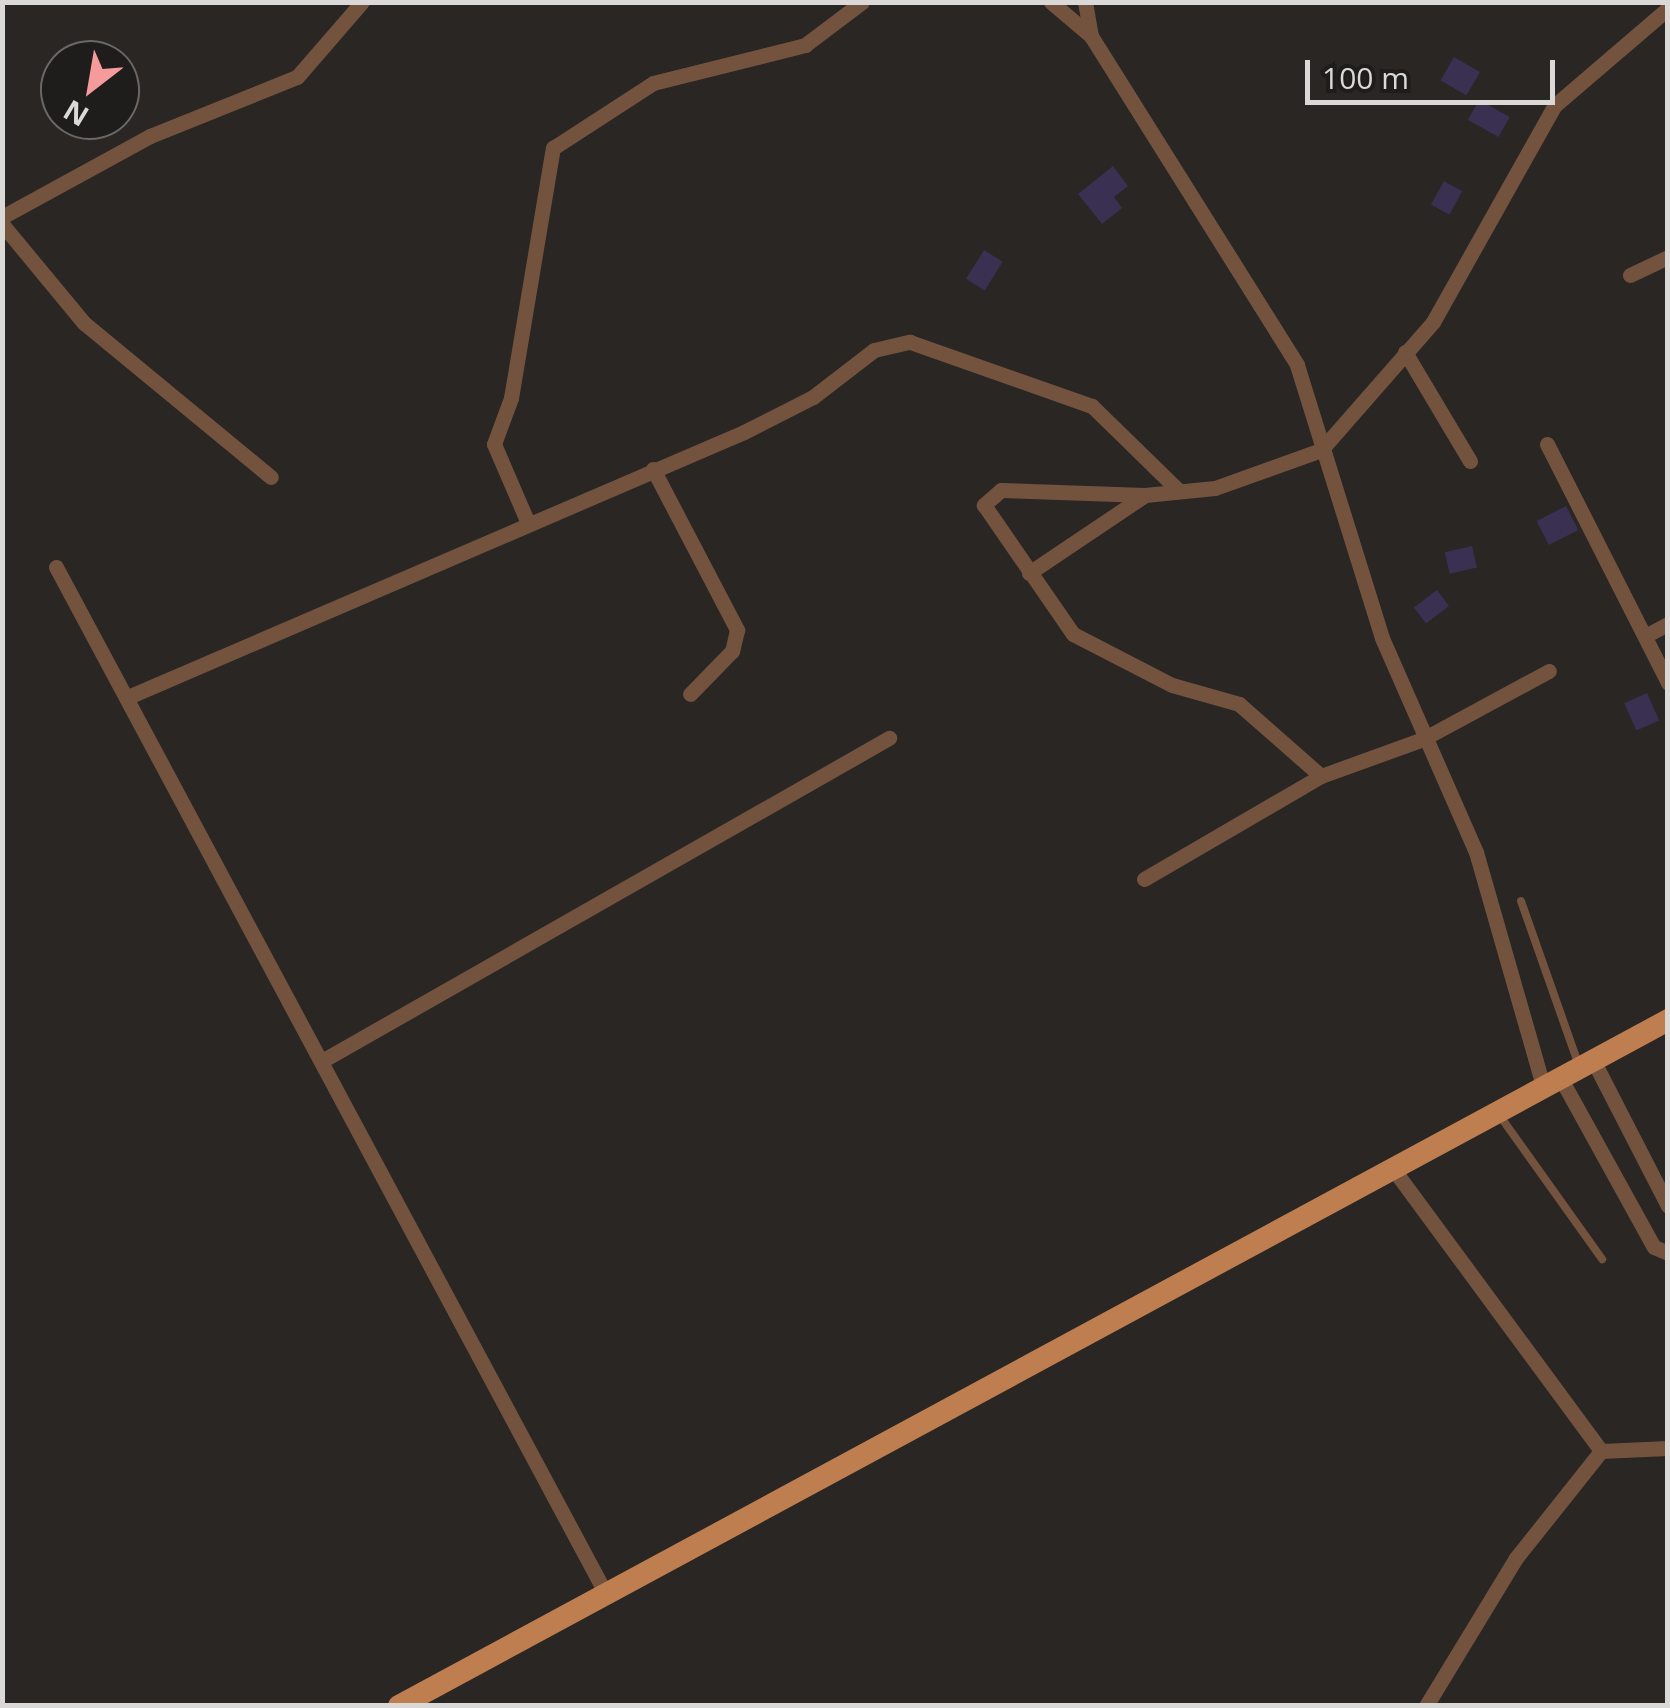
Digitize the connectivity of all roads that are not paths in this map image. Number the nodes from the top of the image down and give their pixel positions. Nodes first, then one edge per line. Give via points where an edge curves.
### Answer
1 (362, 2) edge
2 (862, 2) edge
3 (1051, 2) edge
4 (1084, 2) edge
5 (1665, 9) edge
6 (1090, 36) junction
7 (2, 220) edge
8 (1668, 257) edge
9 (1630, 275) dead end
10 (1405, 352) junction
11 (1547, 444) dead end
12 (1321, 450) junction
13 (1470, 460) dead end
14 (653, 469) junction
15 (271, 477) dead end
16 (1178, 490) junction
17 (1144, 494) junction
18 (528, 523) junction
19 (56, 567) dead end
20 (1029, 573) junction
21 (1668, 624) edge
22 (1646, 636) junction
23 (1548, 671) dead end
24 (1668, 683) edge
25 (690, 694) dead end
26 (128, 697) junction
27 (889, 738) dead end
28 (1423, 739) junction
29 (1321, 776) junction
30 (1144, 879) dead end
31 (1520, 901) dead end
32 (1668, 1020) edge
33 (326, 1058) junction
34 (1569, 1073) junction
35 (1497, 1112) junction
36 (1394, 1170) junction
37 (1668, 1206) edge
38 (1668, 1253) edge
39 (1602, 1259) dead end
40 (1668, 1448) edge
41 (1601, 1451) junction
42 (606, 1594) junction
43 (407, 1704) edge
44 (1426, 1706) edge

1 - 7 street via 297,77 150,136
2 - 18 street via 805,45 653,83 553,148 512,398 494,444
3 - 6 street
4 - 6 street
5 - 10 street via 1554,106 1514,164 1458,284
6 - 12 street via 1298,366
7 - 15 street via 84,323
8 - 9 street
10 - 12 street
10 - 13 street
11 - 22 street
12 - 16 street via 1214,488
12 - 28 street
14 - 16 street via 813,397 874,350 910,342 1092,406
14 - 18 street
14 - 25 street via 738,630 732,651
16 - 17 street
17 - 20 street
17 - 20 street via 988,495 986,512
18 - 26 street
19 - 26 street
20 - 29 street via 1051,612 1098,652 1239,704
21 - 22 street
22 - 24 street
23 - 28 street
26 - 33 street
27 - 33 street
28 - 29 street
28 - 34 street
29 - 30 street
31 - 34 lane
32 - 34 main road
33 - 42 street
34 - 35 main road
34 - 37 street
34 - 38 street via 1654,1247
35 - 36 main road
35 - 39 lane
36 - 41 street
36 - 42 main road
40 - 41 street
41 - 44 street via 1516,1558
42 - 43 main road

